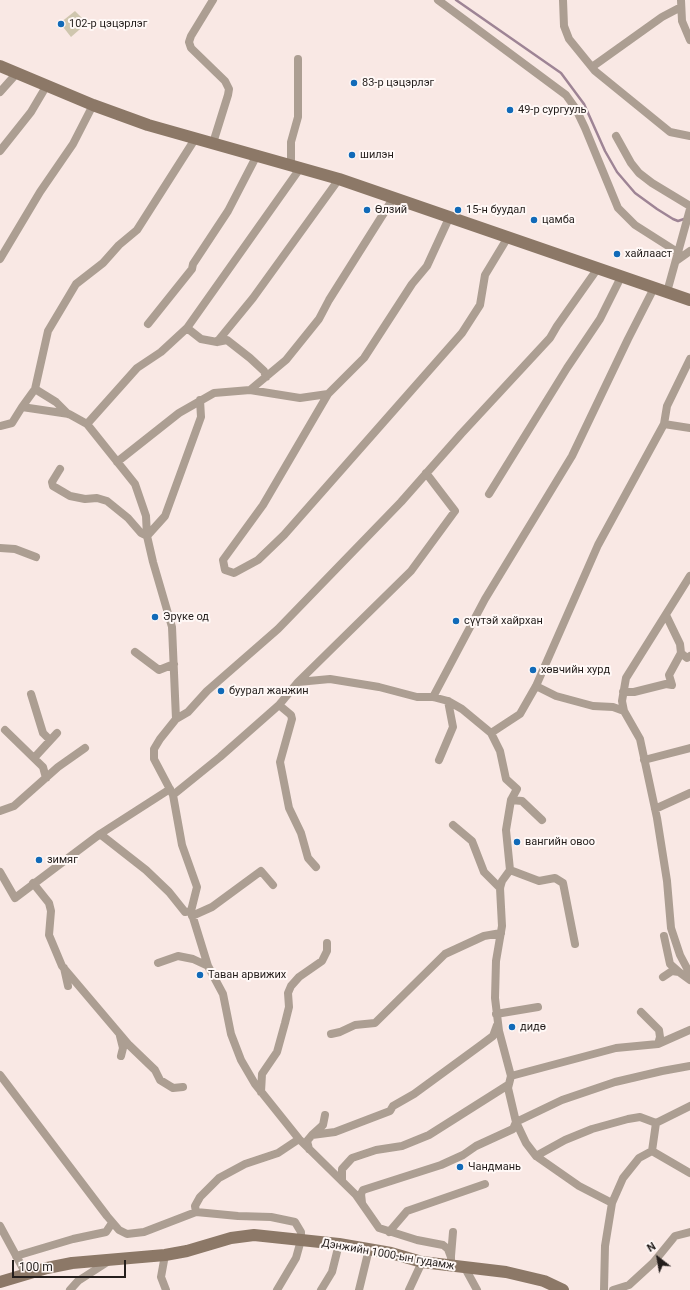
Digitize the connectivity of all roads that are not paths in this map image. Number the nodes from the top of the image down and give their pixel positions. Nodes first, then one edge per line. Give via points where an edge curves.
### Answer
1 (213, 0) edge
2 (438, 0) edge
3 (563, 0) edge
4 (681, 3) edge
5 (690, 40) edge
6 (298, 59) dead end
7 (0, 66) edge
8 (592, 67) junction
9 (17, 73) junction
10 (47, 85) junction
11 (0, 92) edge
12 (93, 105) junction
13 (616, 136) dead end
14 (690, 136) edge
15 (195, 139) junction
16 (213, 143) junction
17 (0, 151) edge
18 (257, 156) junction
19 (296, 166) junction
20 (339, 179) junction
21 (394, 197) junction
22 (690, 206) edge
23 (690, 209) edge
24 (450, 216) junction
25 (508, 237) junction
26 (690, 251) edge
27 (679, 253) junction
28 (0, 260) edge
29 (676, 262) junction
30 (598, 268) junction
31 (621, 277) junction
32 (654, 288) junction
33 (667, 292) junction
34 (690, 300) edge
35 (148, 324) dead end
36 (187, 328) junction
37 (217, 342) junction
38 (690, 359) edge
39 (266, 377) junction
40 (35, 389) junction
41 (250, 390) junction
42 (328, 394) junction
43 (200, 400) junction
44 (22, 407) junction
45 (69, 414) junction
46 (87, 424) junction
47 (664, 424) junction
48 (0, 426) edge
49 (690, 428) edge
50 (117, 462) junction
51 (60, 468) dead end
52 (426, 473) junction
53 (489, 494) dead end
54 (147, 536) junction
55 (0, 548) edge
56 (36, 557) dead end
57 (690, 576) edge
58 (666, 615) junction
59 (135, 652) dead end
60 (680, 653) junction
61 (690, 656) edge
62 (174, 664) junction
63 (298, 682) junction
64 (536, 686) junction
65 (623, 692) junction
66 (31, 694) dead end
67 (433, 697) junction
68 (448, 701) junction
69 (279, 705) junction
70 (624, 711) junction
71 (176, 719) junction
72 (5, 730) dead end
73 (57, 732) dead end
74 (491, 733) junction
75 (50, 740) junction
76 (85, 748) dead end
77 (690, 748) edge
78 (34, 758) junction
79 (439, 760) dead end
80 (644, 760) junction
81 (46, 778) junction
82 (172, 792) junction
83 (690, 793) edge
84 (511, 800) junction
85 (655, 809) junction
86 (0, 811) edge
87 (542, 820) dead end
88 (453, 825) dead end
89 (100, 834) junction
90 (316, 867) dead end
91 (510, 870) junction
92 (0, 872) edge
93 (33, 883) junction
94 (273, 885) dead end
95 (500, 888) junction
96 (192, 913) junction
97 (501, 933) junction
98 (664, 936) dead end
99 (327, 942) dead end
100 (575, 944) dead end
101 (158, 963) dead end
102 (208, 966) junction
103 (64, 968) junction
104 (679, 972) junction
105 (690, 974) edge
106 (663, 977) dead end
107 (690, 980) edge
108 (68, 986) dead end
109 (538, 1007) dead end
110 (641, 1012) dead end
111 (496, 1014) junction
112 (497, 1023) junction
113 (690, 1030) edge
114 (119, 1033) junction
115 (331, 1034) dead end
116 (658, 1044) junction
117 (121, 1056) dead end
118 (690, 1066) edge
119 (0, 1075) edge
120 (511, 1076) junction
121 (508, 1085) junction
122 (183, 1087) dead end
123 (261, 1092) junction
124 (690, 1106) edge
125 (325, 1115) dead end
126 (516, 1122) junction
127 (656, 1123) junction
128 (312, 1135) junction
129 (299, 1139) junction
130 (309, 1148) junction
131 (652, 1151) junction
132 (536, 1156) junction
133 (690, 1173) edge
134 (342, 1180) junction
135 (485, 1184) dead end
136 (362, 1203) junction
137 (612, 1203) junction
138 (196, 1212) junction
139 (112, 1223) junction
140 (0, 1226) edge
141 (389, 1232) junction
142 (453, 1232) dead end
143 (690, 1232) edge
144 (302, 1240) junction
145 (339, 1244) junction
146 (369, 1249) junction
147 (165, 1255) junction
148 (16, 1256) junction
149 (112, 1259) junction
150 (451, 1261) junction
151 (422, 1262) junction
152 (465, 1268) junction
153 (26, 1274) junction
154 (0, 1282) edge
155 (70, 1290) edge
156 (166, 1290) edge
157 (277, 1290) edge
158 (321, 1290) edge
159 (359, 1290) edge
160 (409, 1290) edge
161 (476, 1290) edge
162 (563, 1290) edge
163 (604, 1290) edge
164 (613, 1290) edge

1 - 16 street via 191,36 190,42 191,48 225,81 229,89
2 - 27 street via 566,95 583,123 618,208 634,225
3 - 8 street via 564,26 569,39
4 - 5 street via 682,21
4 - 8 street
6 - 19 street via 298,117 291,142
7 - 9 main road
8 - 14 street via 670,132
9 - 10 main road
9 - 11 street
10 - 12 main road
10 - 17 street via 31,112
12 - 15 main road
12 - 28 street via 73,144 40,192
13 - 22 street via 631,163 642,175
15 - 16 main road
15 - 40 street via 137,230 103,263 76,284 48,331
16 - 18 main road
18 - 19 main road
18 - 35 street via 228,211 192,269
19 - 20 main road
19 - 36 street
20 - 21 main road
20 - 37 street via 253,298
21 - 24 main road
21 - 39 street via 319,319 286,360
23 - 27 street
24 - 25 main road
24 - 42 street via 427,266 412,284 364,358
25 - 30 main road
25 - 42 street via 485,275 480,305 462,333 284,535 258,560 234,573 225,570 223,560 263,505
26 - 29 street
27 - 29 street
29 - 33 street
30 - 31 main road
30 - 52 street via 550,338
31 - 32 main road
31 - 53 street via 600,319
32 - 33 main road
32 - 67 street via 572,456 485,599
33 - 34 main road
36 - 37 street via 202,339
36 - 46 street via 161,352 137,368
37 - 39 street via 227,340 238,347 264,371
38 - 47 street via 667,406
39 - 41 street
40 - 44 street
40 - 45 street
41 - 42 street via 300,398
41 - 43 street via 214,393
43 - 50 street via 179,413
43 - 54 street via 201,417 166,516
44 - 45 street
44 - 48 street via 12,423
45 - 46 street
46 - 50 street
47 - 49 street
47 - 64 street via 598,545
50 - 54 street via 134,484 146,516
51 - 54 street via 52,482 53,486 70,496 107,501
52 - 63 street via 455,510 411,571
52 - 71 street via 278,629 207,691 188,712
54 - 62 street via 172,627
55 - 56 street via 15,549
57 - 58 street
58 - 60 street via 680,644
58 - 65 street via 626,678
59 - 62 street via 159,670
60 - 61 street via 686,658
60 - 65 street via 670,675 672,686 666,684 634,692
62 - 71 street
63 - 67 street via 330,679 379,687 417,697
63 - 69 street
64 - 70 street via 556,696
64 - 74 street via 520,714
65 - 70 street
66 - 75 street via 44,734
67 - 68 street
68 - 74 street
68 - 79 street via 453,727
69 - 82 street via 220,757
69 - 90 street via 292,719 280,762 289,808 301,833 308,858
70 - 80 street via 640,739
71 - 82 street via 154,749 154,760
72 - 78 street
73 - 75 street
74 - 84 street via 500,751 506,779 517,789
75 - 78 street
76 - 81 street
77 - 80 street
78 - 81 street via 43,767
80 - 85 street
81 - 86 street via 14,806
82 - 89 street
82 - 96 street via 182,845 197,887
83 - 85 street
84 - 87 street via 522,801
84 - 91 street via 506,830
85 - 105 street via 667,881 671,928
88 - 95 street via 472,842 484,872
89 - 93 street
89 - 96 street via 146,870 185,912
91 - 95 street
91 - 100 street via 539,881 555,878 561,880 565,886
92 - 93 street via 16,898
93 - 103 street via 49,902 49,935
94 - 96 street via 261,871 212,907
95 - 97 street
96 - 102 street
97 - 111 street via 495,981
97 - 115 street via 484,936 445,954 375,1023 356,1025
98 - 104 street via 670,964
99 - 123 street via 327,951 322,961 291,986 288,993 286,1023 276,1052 262,1074
101 - 102 street via 178,956
102 - 123 street via 223,994 231,1034 241,1060
103 - 108 street
103 - 114 street
104 - 106 street via 672,971
104 - 107 street
109 - 111 street
110 - 116 street via 659,1030
111 - 112 street
112 - 120 street
112 - 128 street via 493,1036 481,1046 393,1106 390,1111 335,1132
113 - 116 street
114 - 117 street via 123,1048
114 - 122 street via 155,1070 160,1080 173,1088
116 - 120 street via 616,1048
118 - 126 street via 615,1082 562,1100
119 - 139 street
120 - 121 street
121 - 126 street
121 - 134 street via 428,1135 402,1146 376,1150 352,1158 342,1169
123 - 129 street
124 - 127 street
125 - 128 street via 323,1125
126 - 132 street via 526,1143
126 - 136 street via 513,1129 463,1155 363,1190
127 - 131 street
127 - 132 street via 640,1117 628,1119 592,1129
128 - 130 street via 307,1141
129 - 130 street
129 - 138 street via 278,1153 245,1164 219,1178 200,1197 195,1206
130 - 134 street
131 - 133 street
131 - 137 street via 639,1158 623,1178
132 - 137 street via 579,1186
134 - 136 street
135 - 141 street via 407,1212
136 - 141 street via 379,1228
137 - 163 street via 604,1263
138 - 139 street via 144,1232 127,1234
138 - 144 street via 271,1217 292,1221 298,1225
139 - 148 street via 106,1232
140 - 148 street
141 - 150 street via 443,1245 448,1250
142 - 150 street
143 - 164 street via 675,1236 653,1263 628,1286
144 - 145 main road, Дэнжийн 1000-ын гудамж
144 - 147 main road, Дэнжийн 1000-ын гудамж via 243,1236
144 - 157 street via 296,1258
145 - 146 main road, Дэнжийн 1000-ын гудамж
145 - 158 street via 332,1272
146 - 151 main road, Дэнжийн 1000-ын гудамж
146 - 159 street
147 - 149 main road, Дэнжийн 1000-ын гудамж
147 - 156 street via 161,1277
148 - 153 street
149 - 153 main road, Дэнжийн 1000-ын гудамж via 72,1262
149 - 155 street via 78,1281
150 - 151 main road, Дэнжийн 1000-ын гудамж
150 - 152 main road, Дэнжийн 1000-ын гудамж
151 - 160 street
152 - 161 street
152 - 162 main road, Дэнжийн 1000-ын гудамж via 506,1272 544,1281
153 - 154 main road, Дэнжийн 1000-ын гудамж

